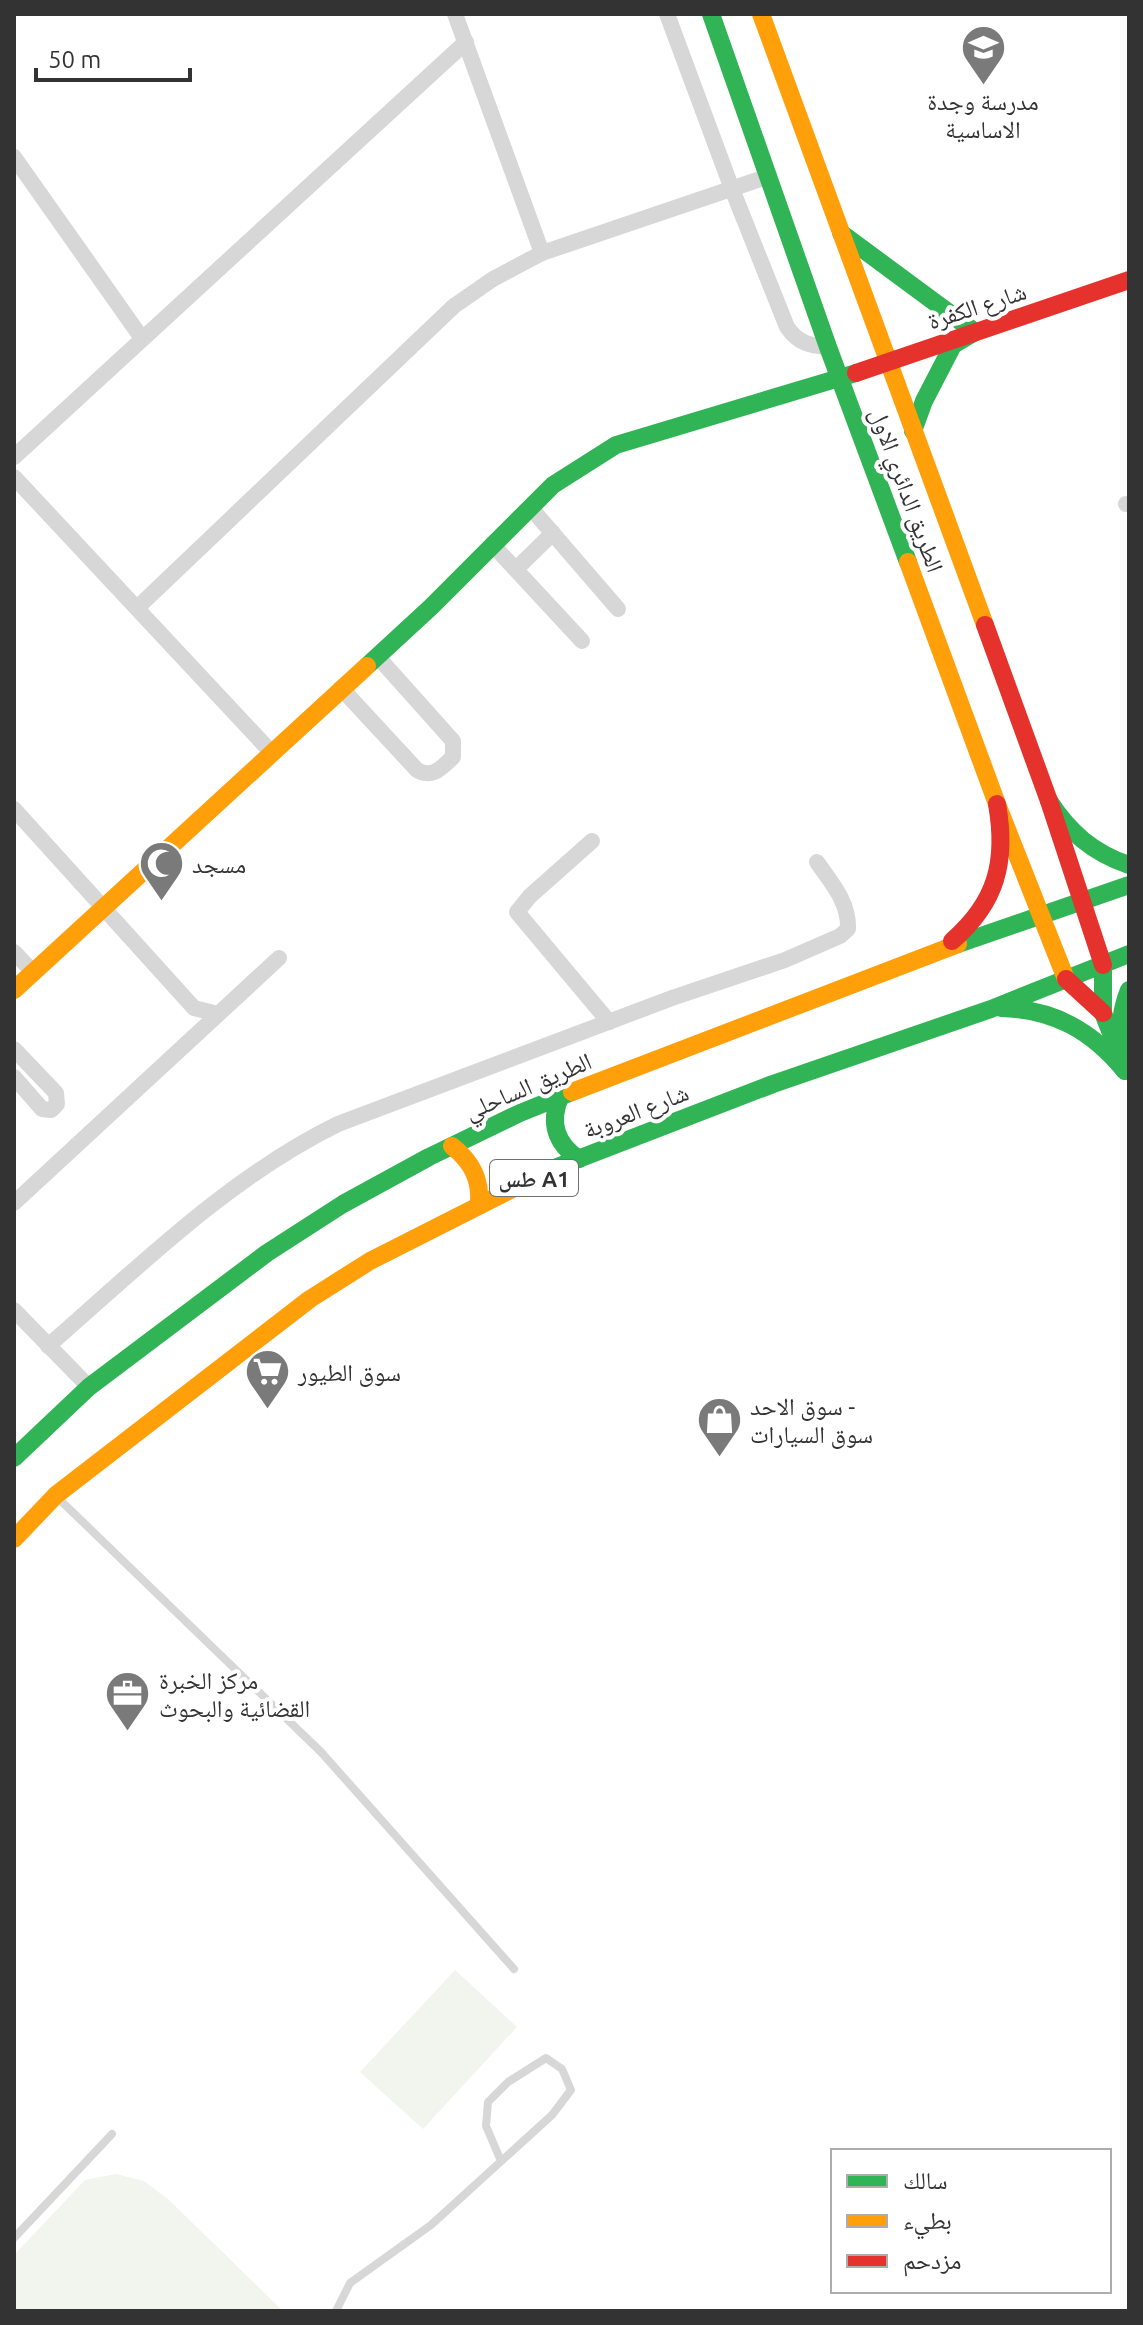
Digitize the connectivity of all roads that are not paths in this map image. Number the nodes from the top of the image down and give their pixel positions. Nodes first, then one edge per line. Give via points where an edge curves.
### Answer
1 (455, 14) edge
2 (667, 14) edge
3 (711, 14) edge
4 (761, 14) edge
5 (773, 14) edge
6 (770, 38) junction
7 (466, 42) junction
8 (14, 157) edge
9 (769, 176) junction
10 (732, 189) junction
11 (839, 230) junction
12 (542, 253) junction
13 (1129, 280) edge
14 (975, 332) junction
15 (141, 337) junction
16 (828, 347) junction
17 (886, 361) junction
18 (840, 378) junction
19 (913, 431) junction
20 (14, 457) edge
21 (14, 477) edge
22 (530, 507) junction
23 (553, 533) junction
24 (492, 544) junction
25 (516, 569) junction
26 (137, 608) junction
27 (618, 609) dead end
28 (582, 641) dead end
29 (377, 656) junction
30 (341, 688) junction
31 (272, 753) junction
32 (1049, 801) junction
33 (997, 804) junction
34 (14, 809) edge
35 (592, 841) dead end
36 (817, 862) dead end
37 (1129, 865) edge
38 (1129, 885) edge
39 (1081, 902) junction
40 (105, 908) junction
41 (1042, 915) junction
42 (942, 949) junction
43 (14, 952) edge
44 (1129, 954) edge
45 (279, 958) dead end
46 (1103, 965) junction
47 (33, 972) junction
48 (1066, 979) junction
49 (14, 990) edge
50 (1129, 990) edge
51 (991, 1009) junction
52 (1103, 1013) junction
53 (218, 1014) junction
54 (609, 1022) junction
55 (14, 1049) edge
56 (1127, 1075) edge
57 (14, 1077) edge
58 (560, 1097) junction
59 (452, 1146) junction
60 (579, 1159) junction
61 (14, 1203) edge
62 (479, 1205) junction
63 (14, 1310) edge
64 (48, 1346) junction
65 (89, 1387) junction
66 (14, 1458) edge
67 (56, 1495) junction
68 (14, 1539) edge
69 (514, 1969) dead end
70 (112, 2134) dead end
71 (501, 2161) junction
72 (14, 2238) edge
73 (336, 2311) edge

1 - 7 street
2 - 10 street
3 - 9 main road, الطريق الدائري الاول
4 - 6 main road, الطريق الدائري الاول
5 - 6 street
6 - 11 main road, الطريق الدائري الاول
7 - 12 street
7 - 15 street
8 - 15 street
9 - 10 street
9 - 16 main road, الطريق الدائري الاول
10 - 12 street
10 - 16 street via 787,327 803,343
11 - 14 main road via 878,265
11 - 17 main road, الطريق الدائري الاول
12 - 26 street via 454,306
13 - 14 main road, شارع الكفرة
14 - 17 main road, شارع الكفرة
14 - 19 main road via 953,345
15 - 20 street
16 - 18 main road, الطريق الدائري الاول
17 - 18 main road, شارع الكفرة
17 - 19 main road, الطريق الدائري الاول
18 - 22 main road, شارع الكفرة via 616,445
18 - 33 main road, الطريق الدائري الاول
19 - 32 main road, الطريق الدائري الاول
21 - 26 street
22 - 23 street
22 - 24 main road, شارع الكفرة
23 - 25 street
23 - 27 street
24 - 25 street
24 - 29 main road, شارع الكفرة
25 - 28 street
26 - 31 street
29 - 30 main road, شارع الكفرة
29 - 30 street via 453,741 453,757 437,772 417,770
30 - 31 main road, شارع الكفرة
31 - 40 main road, شارع الكفرة
32 - 37 main road via 1084,844
32 - 39 main road, الطريق الدائري الاول
33 - 41 main road, الطريق الدائري الاول
33 - 42 main road via 1003,827 999,875 978,917
34 - 40 street
35 - 54 street via 517,912
36 - 54 street via 849,915 848,929 840,936
38 - 39 main road, الطريق الساحلي / طس A1
39 - 41 main road, الطريق الساحلي / طس A1
39 - 46 main road, الطريق الدائري الاول
40 - 47 main road, شارع الكفرة
40 - 53 street via 194,1008
41 - 42 main road, الطريق الساحلي / طس A1
41 - 48 main road, الطريق الدائري الاول
42 - 58 main road, الطريق الساحلي / طس A1
43 - 47 street
44 - 46 main road, شارع العروبة / طس A1
45 - 53 street
46 - 48 main road, شارع العروبة / طس A1
46 - 52 main road, الطريق الدائري الاول
47 - 49 main road, شارع الكفرة
48 - 51 main road, شارع العروبة / طس A1
48 - 52 main road
50 - 56 main road via 1120,1022
51 - 56 main road via 1035,1010 1077,1025 1112,1053
51 - 60 main road, شارع العروبة / طس A1 via 773,1084
52 - 56 main road
53 - 61 street
54 - 64 street via 305,1140 249,1176 170,1239
55 - 57 street via 56,1093 57,1104 42,1109
58 - 59 main road, الطريق الساحلي / طس A1
58 - 60 main road via 553,1115 556,1135
59 - 62 main road via 476,1174
59 - 65 main road, الطريق الساحلي / طس A1 via 343,1204 267,1253
60 - 62 main road, شارع العروبة / طس A1
62 - 67 main road, شارع العروبة / طس A1 via 370,1261 310,1299
63 - 64 street
64 - 65 street
65 - 66 main road, الطريق الساحلي / طس A1
67 - 68 main road, شارع العروبة / طس A1
67 - 69 lane via 321,1752
70 - 72 lane
71 - 71 lane via 552,2115 571,2090 562,2069 546,2058 488,2102 486,2126
71 - 73 lane via 431,2225 350,2283

